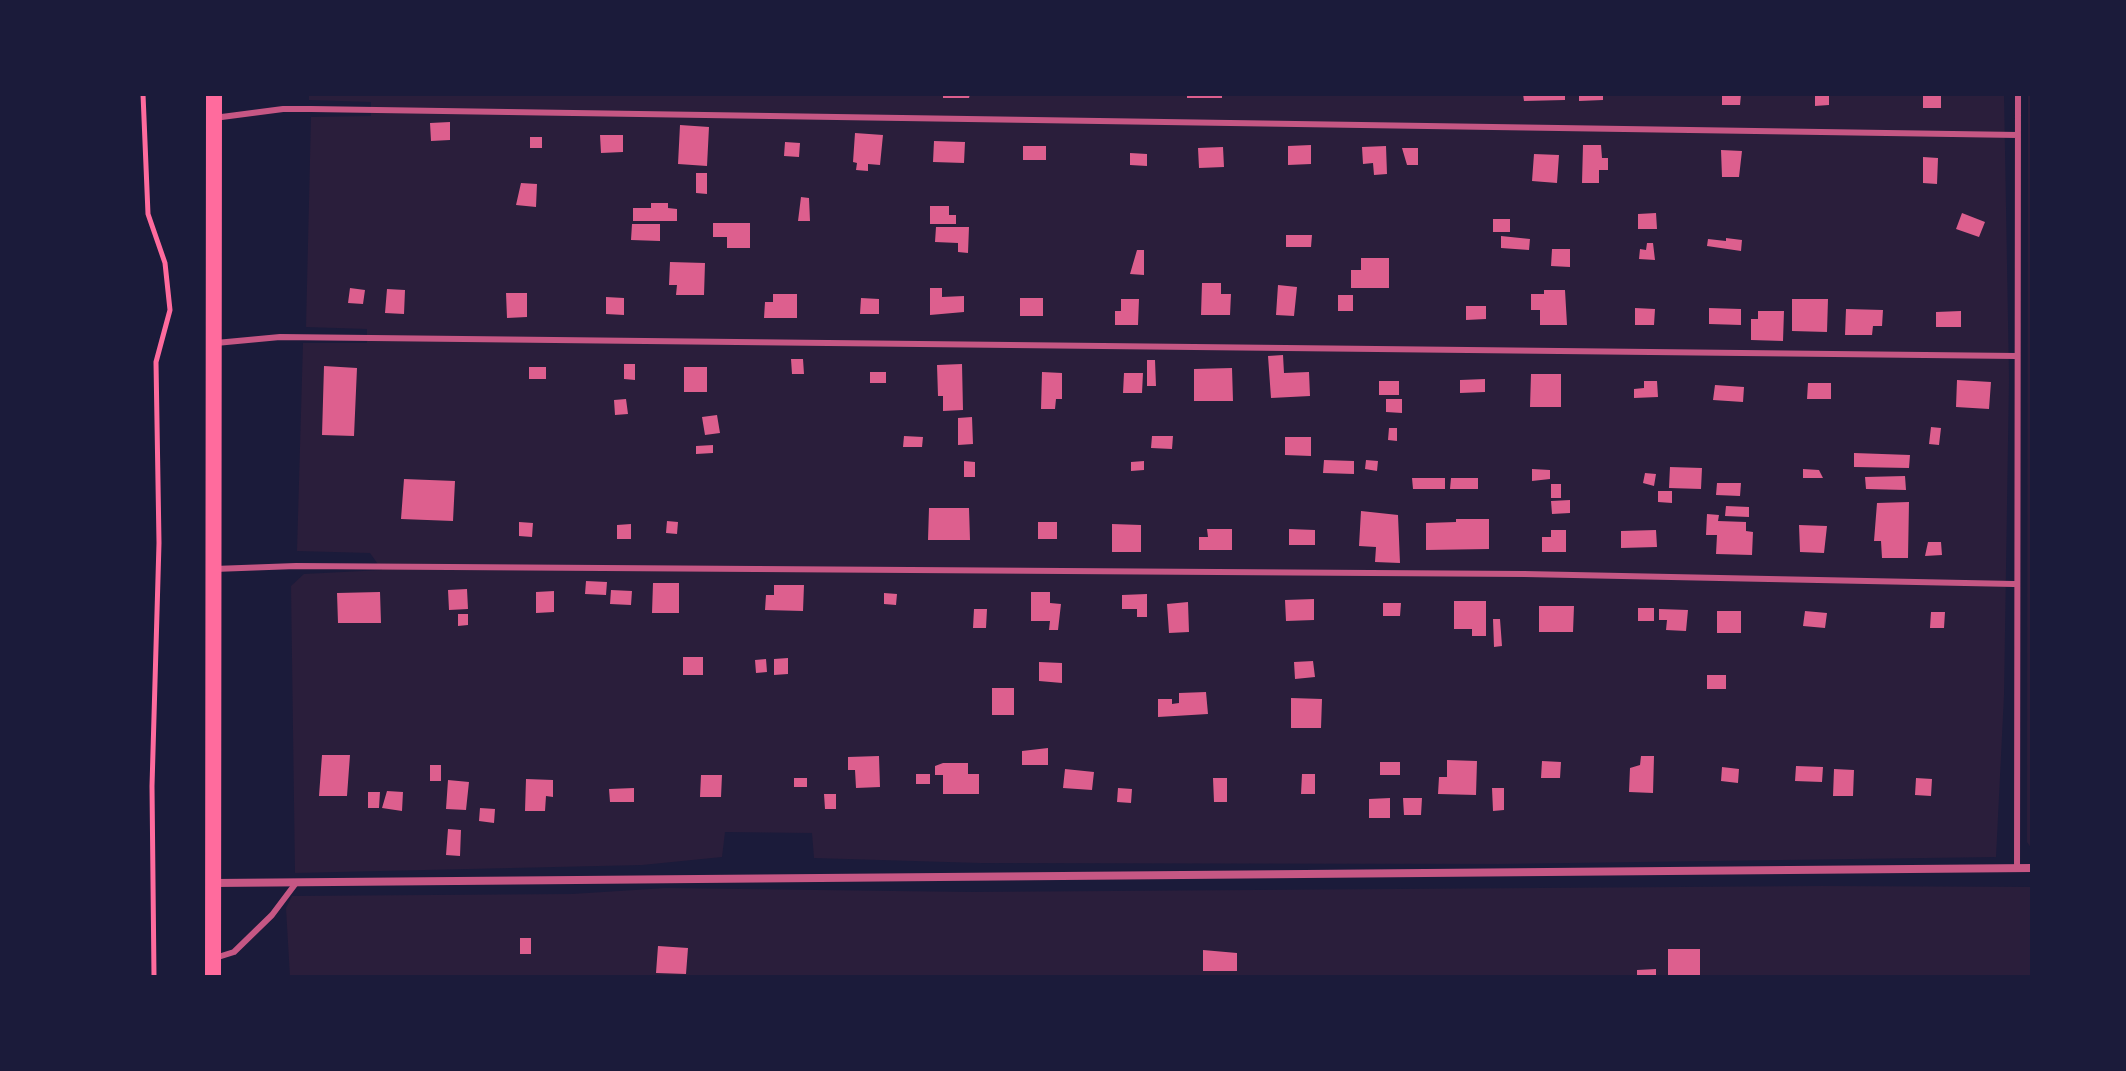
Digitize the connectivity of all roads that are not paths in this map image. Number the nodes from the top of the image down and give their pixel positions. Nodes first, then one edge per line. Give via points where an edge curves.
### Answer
1 (214, 94) edge
2 (2018, 94) edge
3 (214, 118) junction
4 (2018, 135) junction
5 (214, 343) junction
6 (2016, 356) junction
7 (214, 569) junction
8 (2014, 584) junction
9 (2017, 868) junction
10 (2032, 868) edge
11 (213, 883) junction
12 (296, 883) junction
13 (213, 958) junction
14 (213, 977) edge

1 - 3 main road
2 - 4 lane
3 - 4 lane via 283,109
3 - 5 main road
4 - 6 lane
5 - 6 lane via 280,337
5 - 7 main road
6 - 8 lane
7 - 8 lane via 1508,573
7 - 11 main road
8 - 9 lane
9 - 10 street
9 - 12 street
11 - 12 street
11 - 13 main road
12 - 13 lane via 234,952
13 - 14 main road

